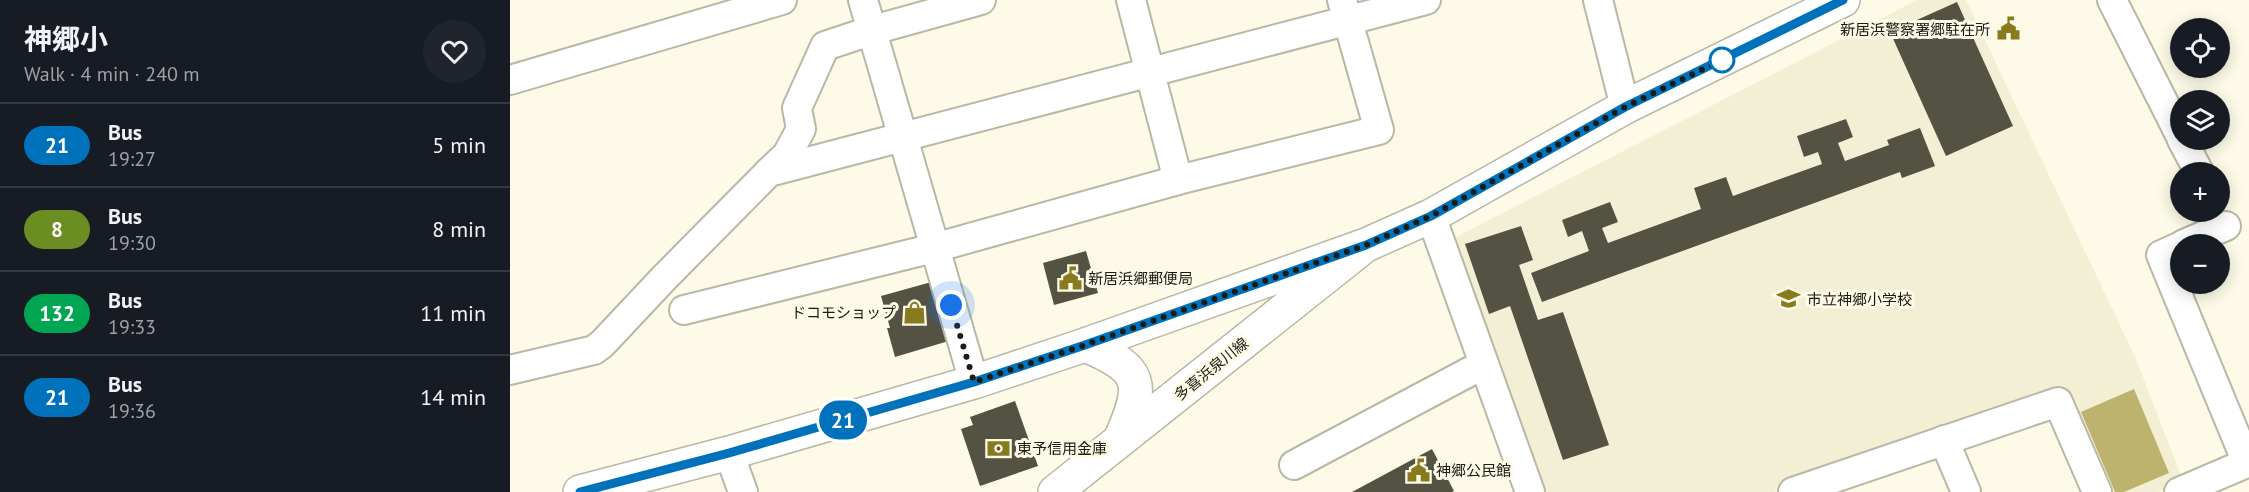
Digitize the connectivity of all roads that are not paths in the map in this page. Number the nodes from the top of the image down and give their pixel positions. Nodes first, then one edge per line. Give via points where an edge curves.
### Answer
1 (782, 0) edge
2 (863, 0) edge
3 (981, 0) edge
4 (1131, 0) edge
5 (1426, 0) edge
6 (1598, 0) edge
7 (1843, 0) edge
8 (2112, 0) edge
9 (1345, 11) edge
10 (873, 30) junction
11 (1149, 71) junction
12 (510, 80) edge
13 (1625, 107) junction
14 (2170, 114) edge
15 (903, 138) junction
16 (770, 172) junction
17 (1178, 180) junction
18 (1431, 216) junction
19 (2231, 218) edge
20 (2202, 234) edge
21 (1366, 245) junction
22 (934, 248) junction
23 (2170, 251) edge
24 (2170, 276) edge
25 (2177, 294) edge
26 (684, 310) dead end
27 (1085, 345) junction
28 (1484, 364) junction
29 (510, 370) edge
30 (974, 382) junction
31 (1944, 440) junction
32 (1119, 442) junction
33 (729, 453) junction
34 (2248, 462) edge
35 (1294, 465) dead end
36 (1070, 487) edge
37 (580, 492) edge
38 (742, 492) edge
39 (1530, 492) edge
40 (1793, 492) edge
41 (1966, 492) edge
42 (2097, 492) edge
43 (2179, 492) edge

1 - 12 street
2 - 10 street
3 - 10 street
4 - 11 street
5 - 9 street
6 - 13 street
7 - 13 main road
8 - 14 street
9 - 11 street
9 - 17 street via 1379,130
10 - 15 street
10 - 16 street via 825,46 797,108 801,129 787,155
11 - 15 street
11 - 17 street
13 - 18 main road
15 - 16 street
15 - 22 street
16 - 29 street via 602,344 594,350
17 - 22 street
18 - 21 main road
18 - 28 street
19 - 20 street
21 - 27 main road
21 - 32 main road, 多喜浜泉川線
22 - 26 street
22 - 30 street
23 - 24 street via 2161,255
25 - 34 street
27 - 30 main road
27 - 32 main road via 1119,360 1134,379 1135,402
28 - 35 street
28 - 39 street
30 - 33 main road
31 - 40 street
31 - 41 street
31 - 42 street via 2058,402
32 - 36 main road, 多喜浜泉川線
33 - 37 main road
33 - 38 street
34 - 43 street

